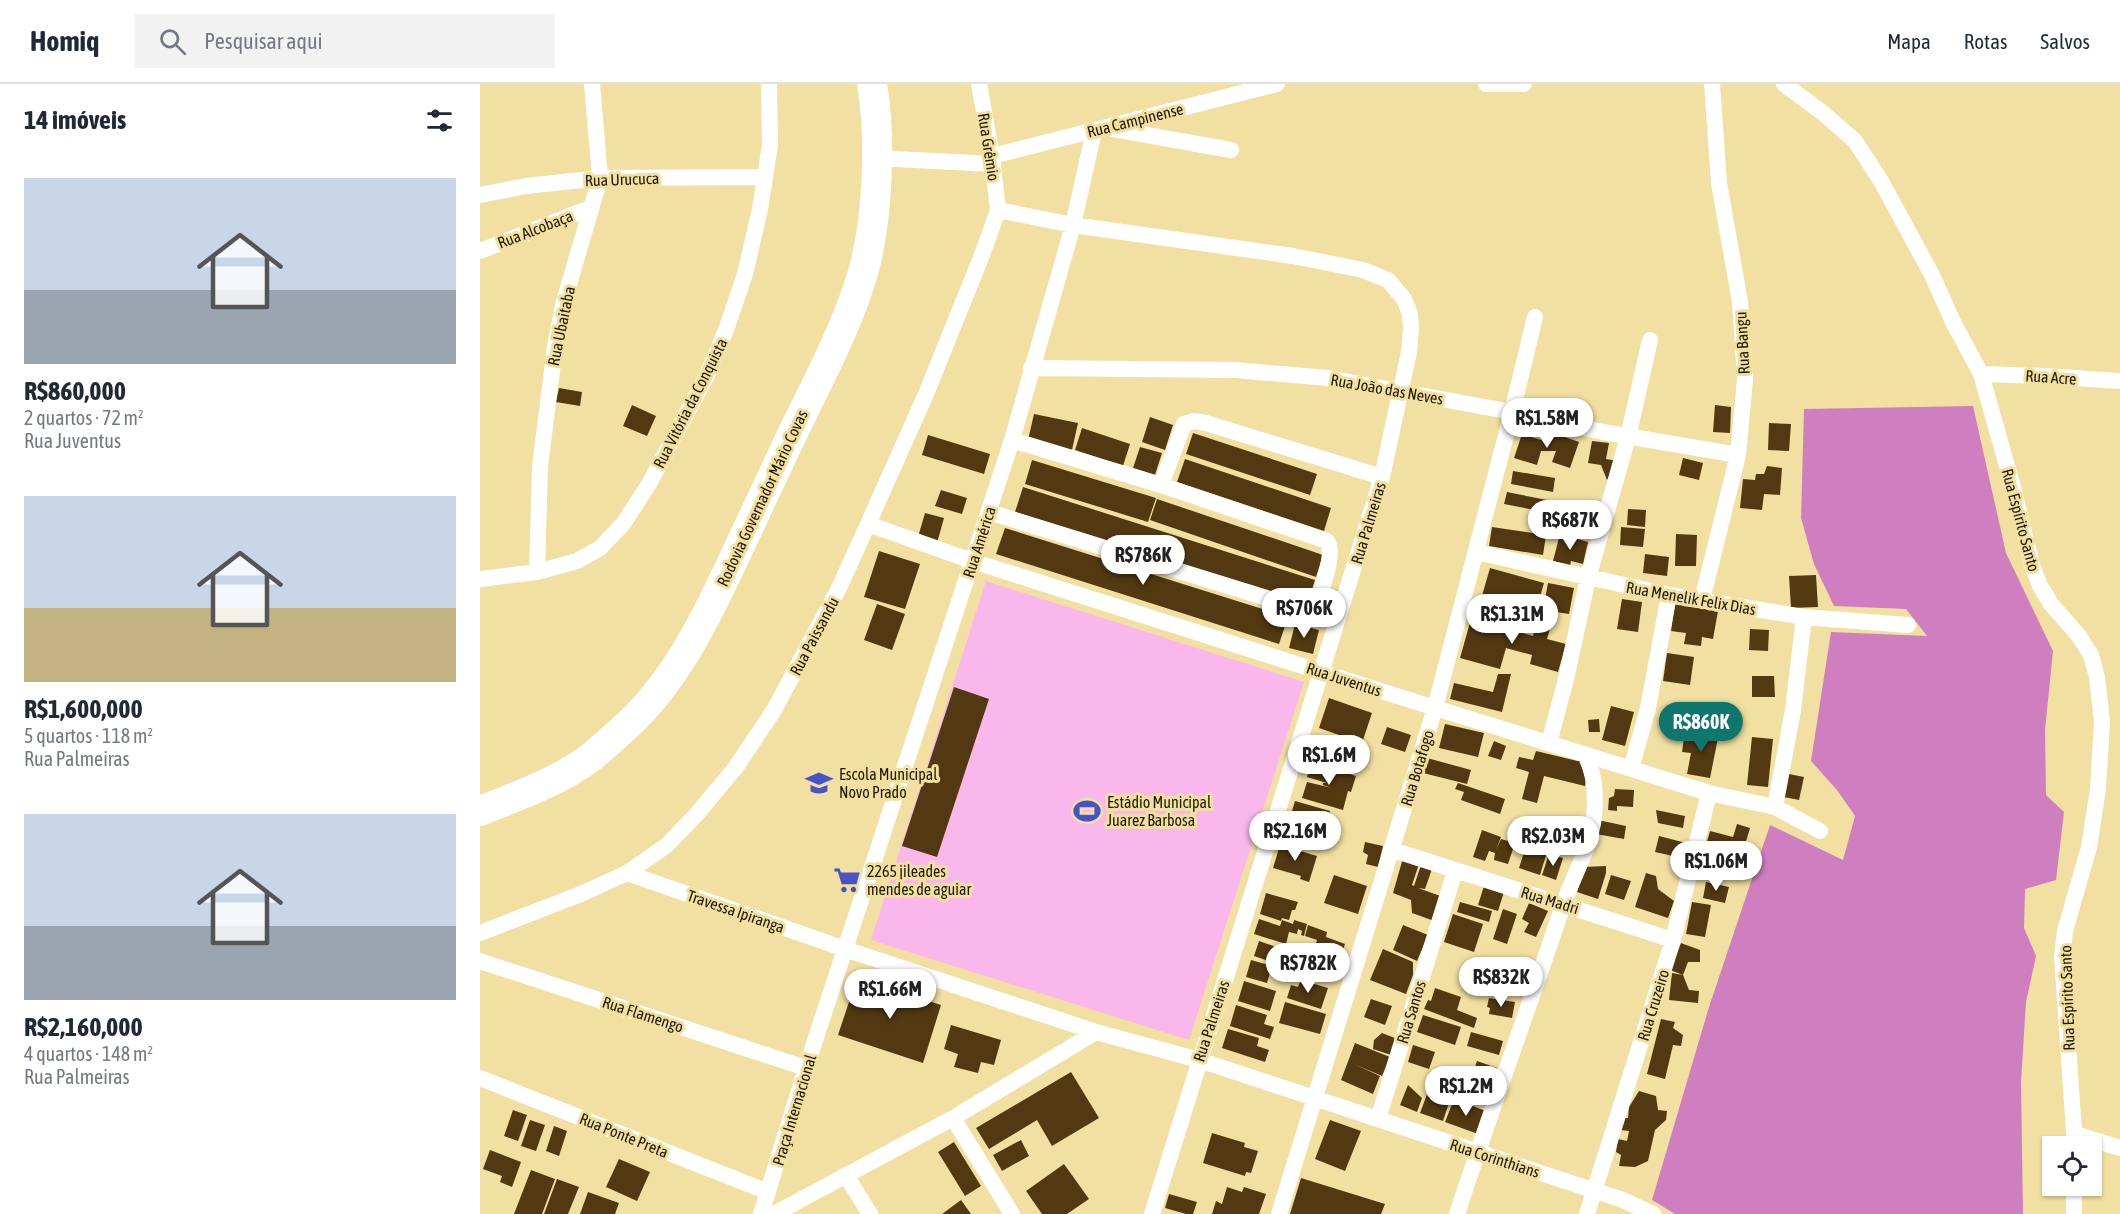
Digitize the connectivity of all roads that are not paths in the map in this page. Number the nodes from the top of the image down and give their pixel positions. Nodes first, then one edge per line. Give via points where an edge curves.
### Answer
1 (592, 84) edge
2 (769, 84) edge
3 (872, 84) edge
4 (979, 84) edge
5 (1277, 84) edge
6 (1486, 84) edge
7 (1524, 84) edge
8 (1712, 84) edge
9 (1784, 84) edge
10 (1241, 89) edge
11 (1100, 129) junction
12 (1231, 150) dead end
13 (876, 158) junction
14 (993, 160) junction
15 (765, 177) junction
16 (600, 178) junction
17 (480, 195) edge
18 (590, 208) junction
19 (998, 210) junction
20 (1073, 225) junction
21 (480, 251) edge
22 (1535, 317) dead end
23 (1650, 340) dead end
24 (1031, 368) junction
25 (1981, 374) junction
26 (2120, 381) edge
27 (1401, 392) junction
28 (1512, 412) junction
29 (1628, 437) junction
30 (1012, 440) junction
31 (1738, 455) junction
32 (1382, 477) junction
33 (1161, 485) junction
34 (989, 512) junction
35 (868, 524) junction
36 (1476, 552) junction
37 (972, 561) junction
38 (537, 572) junction
39 (1588, 578) junction
40 (480, 579) edge
41 (1670, 595) junction
42 (1702, 600) junction
43 (1804, 617) junction
44 (1908, 625) dead end
45 (1322, 672) junction
46 (1435, 708) junction
47 (1549, 743) junction
48 (1585, 755) junction
49 (1631, 769) junction
50 (1709, 793) junction
51 (1775, 807) junction
52 (480, 811) edge
53 (1820, 831) dead end
54 (1393, 850) junction
55 (1455, 871) junction
56 (627, 873) junction
57 (1563, 903) junction
58 (480, 933) edge
59 (1673, 940) junction
60 (845, 949) junction
61 (480, 961) edge
62 (1096, 1032) junction
63 (1199, 1060) junction
64 (806, 1068) junction
65 (480, 1078) edge
66 (1316, 1098) junction
67 (953, 1119) junction
68 (1378, 1119) junction
69 (2075, 1136) edge
70 (2102, 1145) edge
71 (2120, 1148) edge
72 (1477, 1153) junction
73 (847, 1177) junction
74 (1594, 1191) junction
75 (768, 1192) junction
76 (2074, 1196) edge
77 (760, 1214) edge
78 (774, 1214) edge
79 (870, 1214) edge
80 (1012, 1214) edge
81 (1152, 1214) edge
82 (1279, 1214) edge
83 (1457, 1214) edge
84 (1587, 1214) edge
85 (1653, 1214) edge
86 (2074, 1214) edge

1 - 16 street, Rua Ubaitaba
2 - 15 street, Rua Vitória da Conquista via 770,146
3 - 13 highway, Rodovia Governador Mário Covas
4 - 14 street, Rua Grêmio
5 - 10 street, Rua Campinense
6 - 7 street
8 - 31 street, Rua Bangu via 1720,194 1740,302 1745,379
9 - 25 street, Rua Espírito Santo via 1855,141 1927,265
10 - 11 street, Rua Campinense
11 - 12 street
11 - 14 street, Rua Campinense
11 - 20 street, Rua América
13 - 14 street, Rua Campinense
13 - 52 highway, Rodovia Governador Mário Covas via 871,234 850,308 718,592 685,652 635,718 589,758 539,787
14 - 19 street, Rua Grêmio
15 - 16 street, Rua Urucuca
15 - 38 street, Rua Vitória da Conquista via 744,274 726,330 707,375 649,484 623,524 600,548 577,561
16 - 17 street, Rua Urucuca
16 - 18 street, Rua Ubaitaba
18 - 21 street, Rua Alcobaça
18 - 38 street, Rua Ubaitaba via 553,357 540,466
19 - 20 street, Rua Palmeiras
19 - 35 street, Rua Paissandu via 926,394
20 - 24 street, Rua América
20 - 27 street, Rua Palmeiras via 1293,256 1364,270 1388,280 1404,299 1410,314 1409,352
22 - 28 street, Rua Botafogo
23 - 29 street
24 - 27 street, Rua João das Neves via 1235,370 1328,378
24 - 30 street, Rua América
25 - 26 street, Rua Acre
25 - 69 street, Rua Espírito Santo via 2040,586 2091,655 2097,677 2102,722 2098,789 2089,847 2065,931 2062,957
27 - 28 street, Rua João das Neves
27 - 32 street, Rua Palmeiras
28 - 29 street, Rua João das Neves
28 - 36 street, Rua Botafogo
29 - 31 street, Rua João das Neves
29 - 39 street
30 - 33 street
30 - 34 street, Rua América
31 - 42 street, Rua Bangu
32 - 33 street via 1194,421 1184,424
32 - 45 street, Rua Palmeiras
33 - 34 street via 1327,541 1330,555 1317,604 1307,610 1299,608
34 - 37 street, Rua América
35 - 37 street, Rua Juventus
35 - 56 street, Rua Paissandu via 805,654 736,767 667,845
36 - 39 street, Rua Menelik Felix Dias
36 - 46 street, Rua Botafogo
37 - 45 street, Rua Juventus
37 - 60 street, Rua América
38 - 40 street, Rua Vitória da Conquista
39 - 41 street, Rua Menelik Felix Dias
39 - 47 street
41 - 42 street, Rua Menelik Felix Dias
41 - 49 street via 1648,708
42 - 43 street, Rua Menelik Felix Dias
43 - 44 street, Rua Menelik Felix Dias
43 - 51 street via 1793,710
45 - 46 street, Rua Juventus
45 - 63 street, Rua Palmeiras
46 - 47 street, Rua Juventus
46 - 54 street, Rua Botafogo
47 - 48 street, Rua Juventus
48 - 49 street, Rua Juventus
48 - 57 street via 1594,779 1594,817
49 - 50 street, Rua Juventus
50 - 51 street, Rua Juventus
50 - 59 street, Rua Cruzeiro
51 - 53 street, Rua Juventus
54 - 55 street, Rua Madri
54 - 66 street, Rua Botafogo
55 - 57 street, Rua Madri
55 - 68 street, Rua Santos
56 - 58 street, Rua Paissandu
56 - 60 street, Travessa Ipiranga
57 - 59 street, Rua Madri
57 - 72 street
59 - 74 street, Rua Cruzeiro
60 - 62 street
60 - 64 street, Praça Internacional
61 - 64 street, Rua Flamengo
62 - 63 street
62 - 67 street
63 - 66 street, Rua Corinthians
63 - 81 street, Rua Palmeiras
64 - 75 street, Praça Internacional
65 - 75 street, Rua Ponte Preta
66 - 68 street, Rua Corinthians
66 - 82 street, Rua Botafogo
67 - 73 street
67 - 80 street
68 - 72 street, Rua Corinthians
70 - 71 street
72 - 74 street, Rua Corinthians
72 - 83 street
73 - 78 street
73 - 79 street
74 - 84 street, Rua Cruzeiro
74 - 85 street, Rua Corinthians
75 - 77 street, Praça Internacional
76 - 86 street

